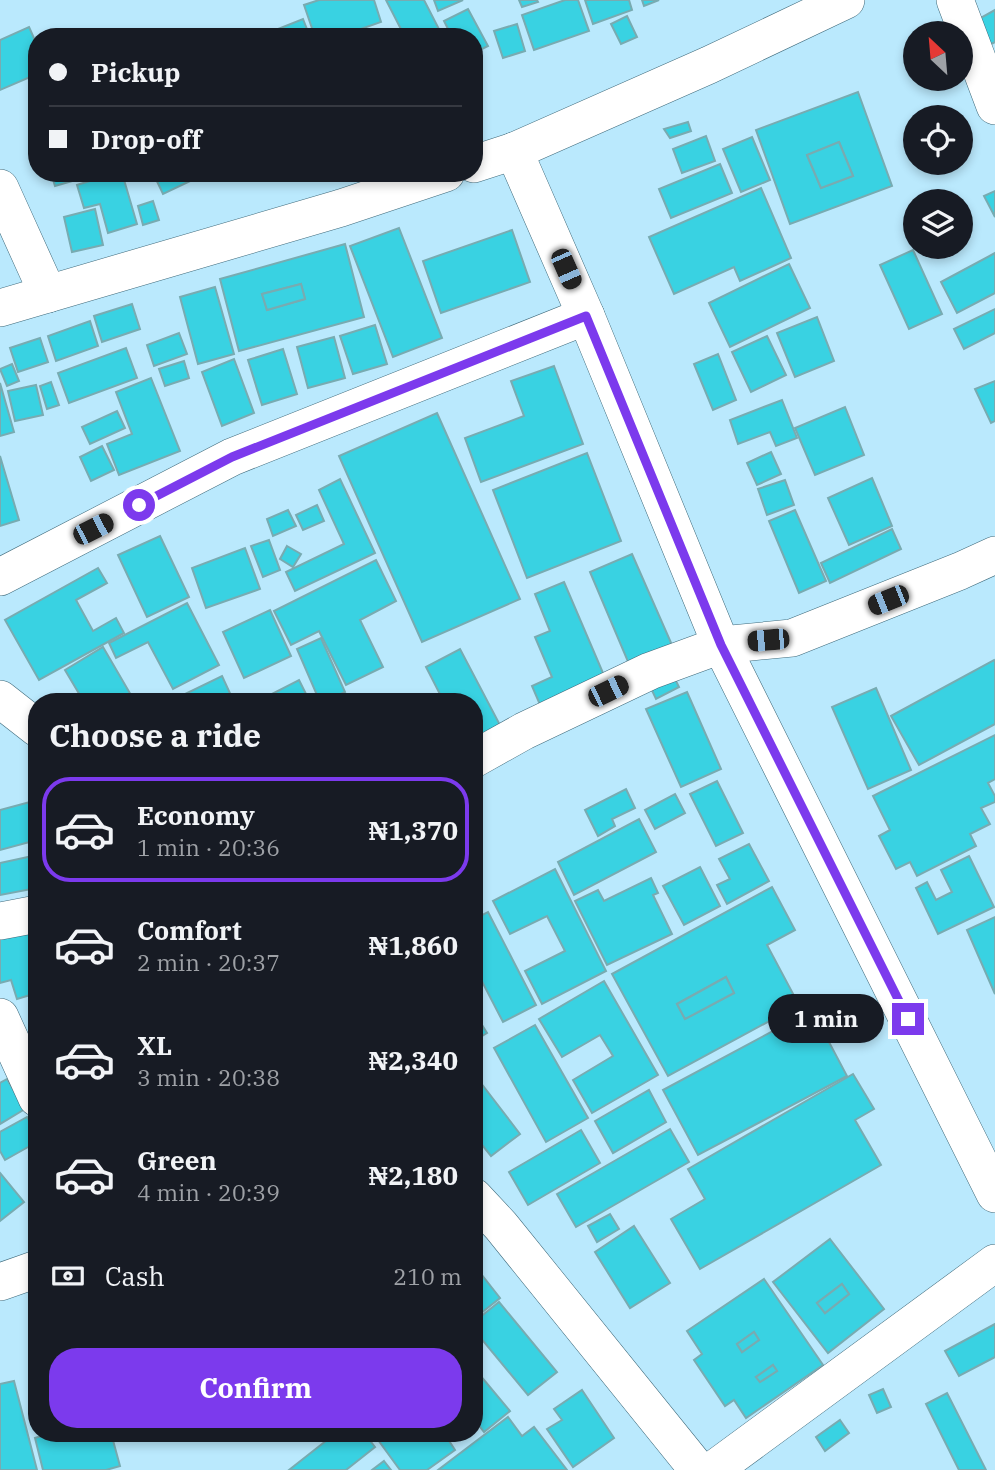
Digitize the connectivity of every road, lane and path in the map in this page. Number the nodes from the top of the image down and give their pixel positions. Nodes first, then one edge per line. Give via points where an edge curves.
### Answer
1 (846, 0) edge
2 (955, 0) edge
3 (995, 106) edge
4 (514, 151) junction
5 (483, 161) edge
6 (419, 182) edge
7 (0, 188) edge
8 (48, 294) junction
9 (0, 308) edge
10 (586, 316) junction
11 (995, 555) edge
12 (0, 577) edge
13 (721, 645) junction
14 (0, 699) edge
15 (28, 721) edge
16 (483, 754) edge
17 (28, 916) edge
18 (0, 921) edge
19 (0, 1017) edge
20 (28, 1078) edge
21 (995, 1194) edge
22 (483, 1207) edge
23 (995, 1263) edge
24 (28, 1272) edge
25 (0, 1282) edge
26 (698, 1470) edge
27 (713, 1470) edge

1 - 4 street
2 - 3 street
4 - 5 street
4 - 10 street
6 - 8 street
7 - 8 street
8 - 9 street
10 - 12 street via 232,457
10 - 13 street
11 - 13 street via 792,638
13 - 16 street via 650,671
13 - 21 street
14 - 15 street
17 - 18 street
19 - 20 street
22 - 26 street
23 - 27 street
24 - 25 street

